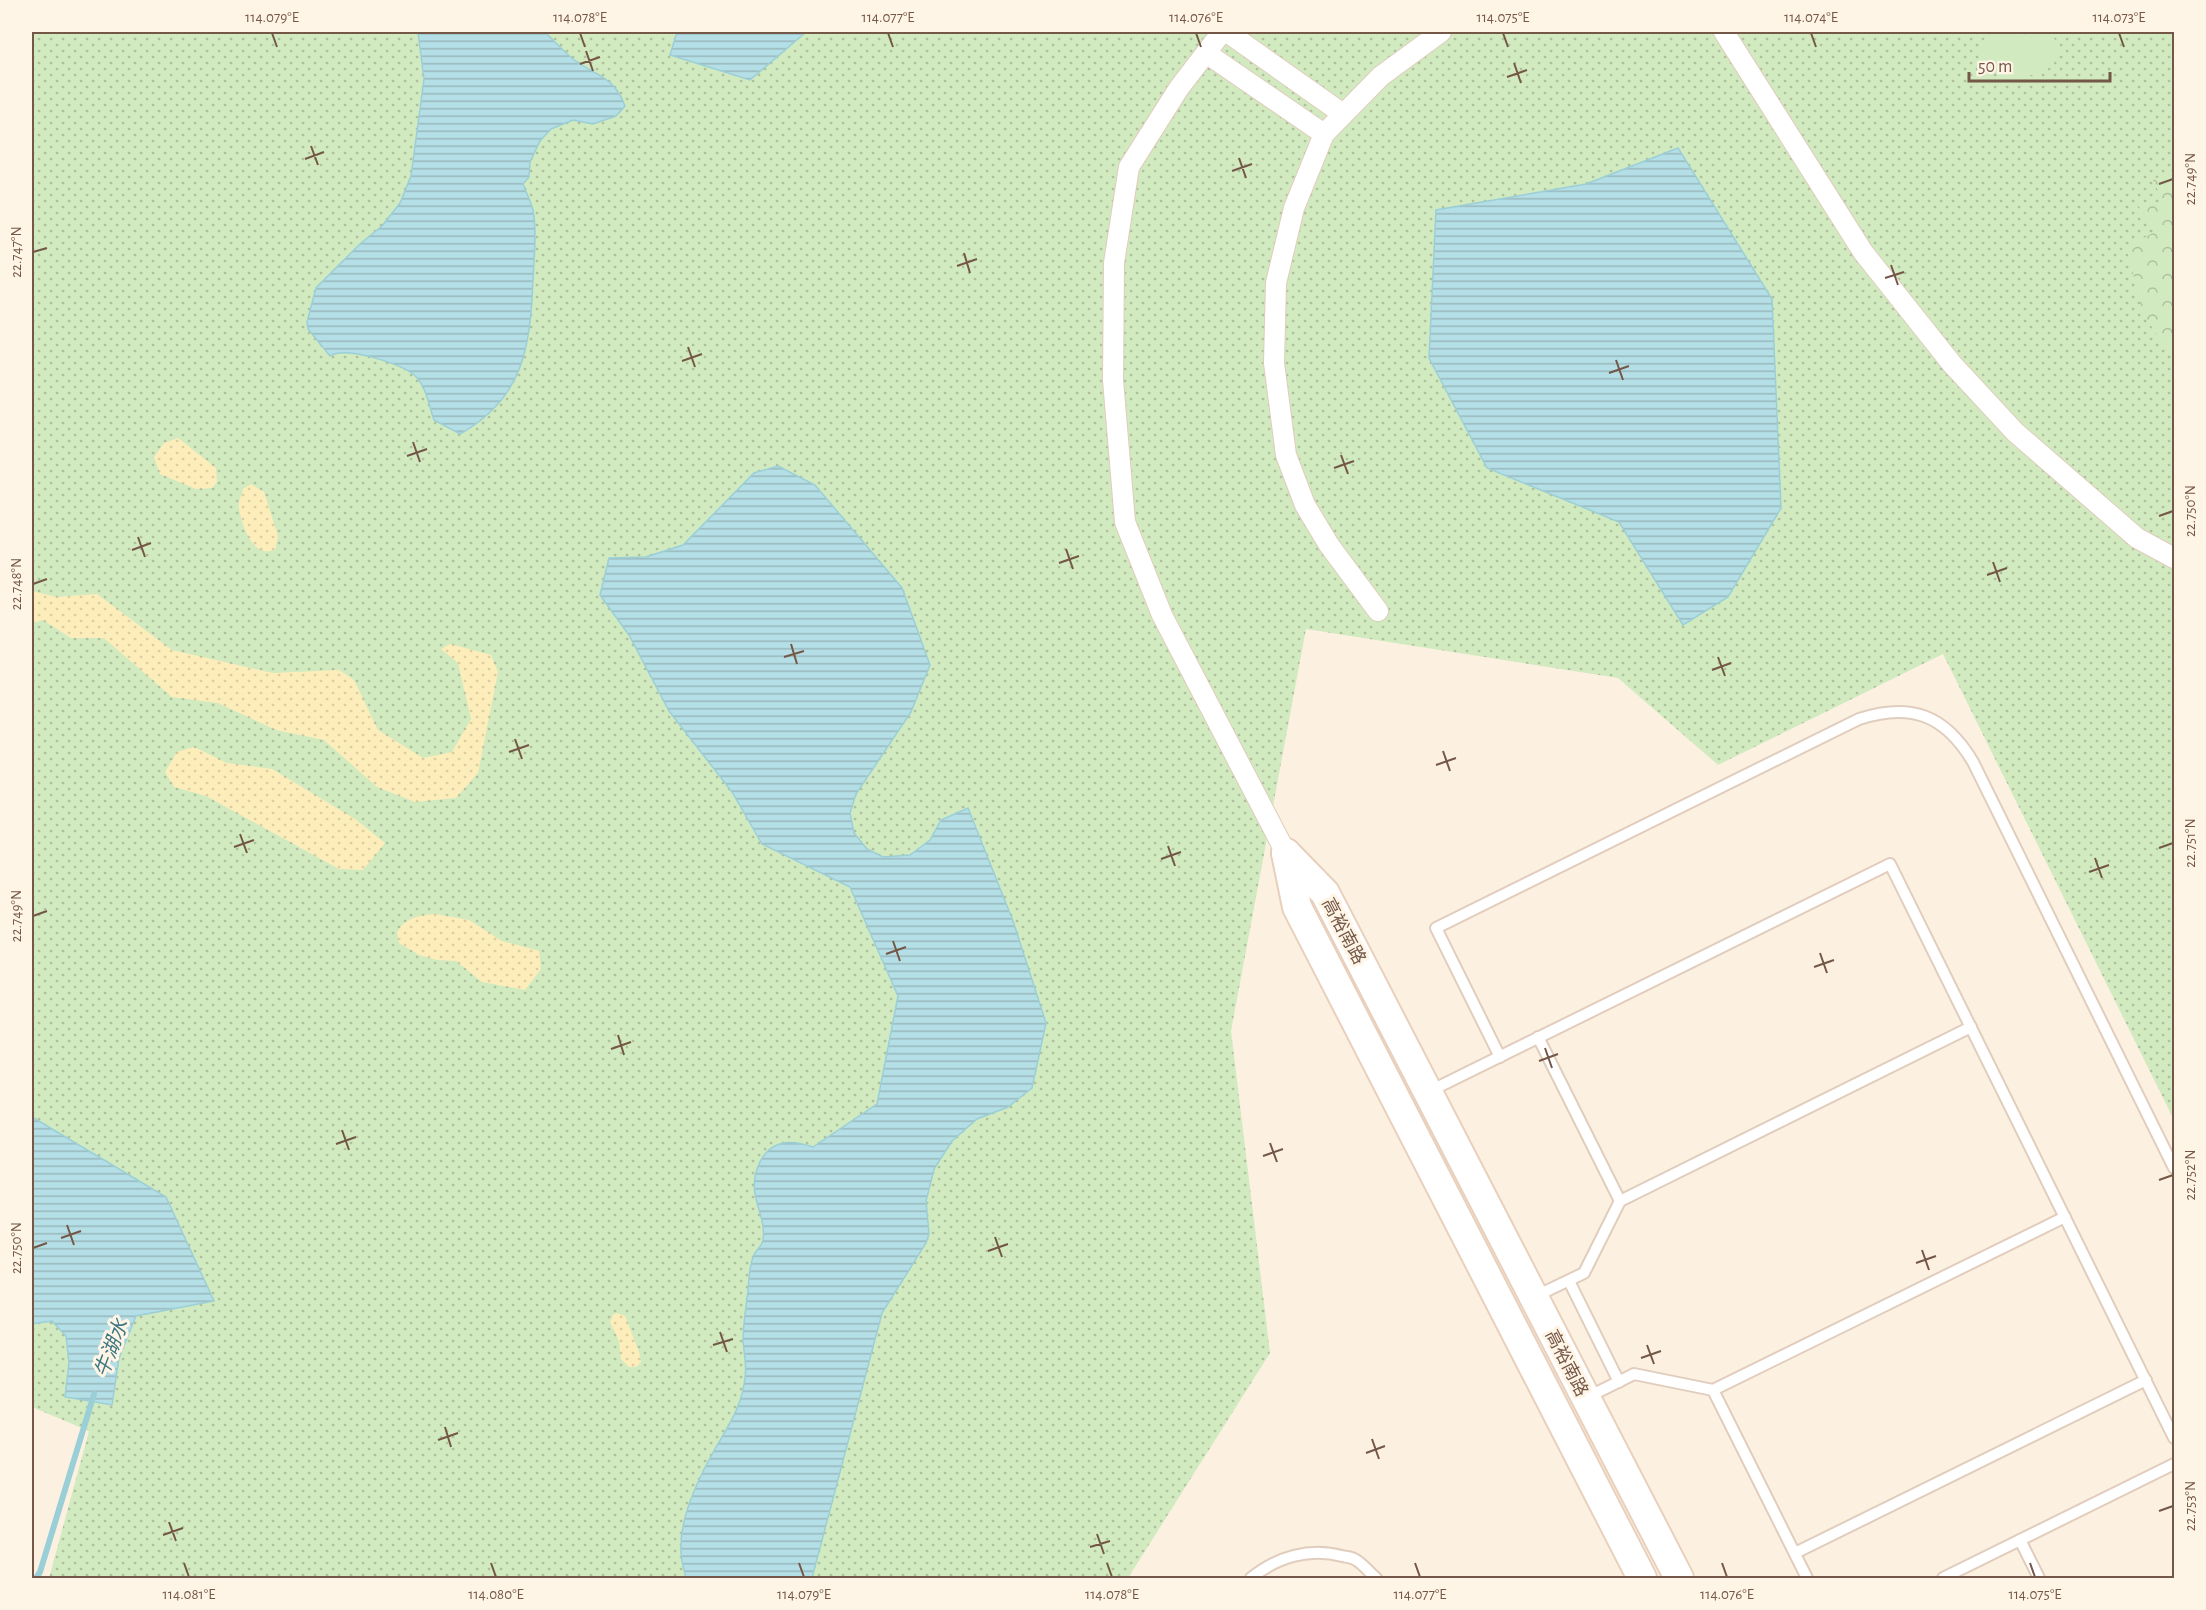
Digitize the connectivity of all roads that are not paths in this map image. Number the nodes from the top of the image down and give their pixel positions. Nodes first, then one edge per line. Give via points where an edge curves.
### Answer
1 (1222, 32) edge
2 (1227, 32) edge
3 (1441, 32) edge
4 (1724, 32) edge
5 (1206, 53) junction
6 (1343, 114) junction
7 (1324, 134) junction
8 (2175, 558) edge
9 (1378, 611) dead end
10 (1286, 853) junction
11 (1971, 1027) junction
12 (1538, 1037) junction
13 (1500, 1057) junction
14 (1428, 1092) junction
15 (2175, 1168) edge
16 (1620, 1201) junction
17 (2065, 1216) junction
18 (1569, 1281) junction
19 (1534, 1298) junction
20 (2146, 1380) junction
21 (1619, 1382) junction
22 (1713, 1390) junction
23 (1586, 1398) junction
24 (2175, 1438) edge
25 (2175, 1464) edge
26 (2020, 1540) junction
27 (1794, 1553) junction
28 (1251, 1578) edge
29 (1376, 1578) edge
30 (1642, 1578) edge
31 (1679, 1578) edge
32 (1807, 1578) edge
33 (1942, 1578) edge
34 (2039, 1578) edge

1 - 5 street
2 - 6 street
3 - 6 street via 1380,76
4 - 8 street via 1863,252 1952,364 2015,432 2137,538
5 - 7 street
5 - 10 street via 1129,167 1114,263 1113,380 1125,522 1162,615
6 - 7 street
7 - 9 street via 1294,208 1276,283 1274,363 1286,455 1305,505
10 - 14 street, 高裕南路 via 1324,893
10 - 30 street, 高裕南路 via 1297,907
11 - 12 lane via 1890,864
11 - 16 lane
11 - 17 lane
12 - 13 lane
12 - 16 lane
13 - 14 lane
13 - 15 lane via 1436,928 1859,719 1903,711 1925,716 1962,743
14 - 19 street, 高裕南路
16 - 18 lane via 1584,1273
17 - 20 lane
17 - 22 lane
18 - 19 lane
18 - 21 lane
19 - 23 street, 高裕南路
20 - 24 lane
20 - 27 lane
21 - 22 lane via 1634,1374
21 - 23 lane
22 - 27 lane
23 - 31 street, 高裕南路
25 - 26 lane
26 - 33 lane
26 - 34 lane
27 - 32 lane
28 - 29 lane via 1284,1558 1332,1553 1355,1559

